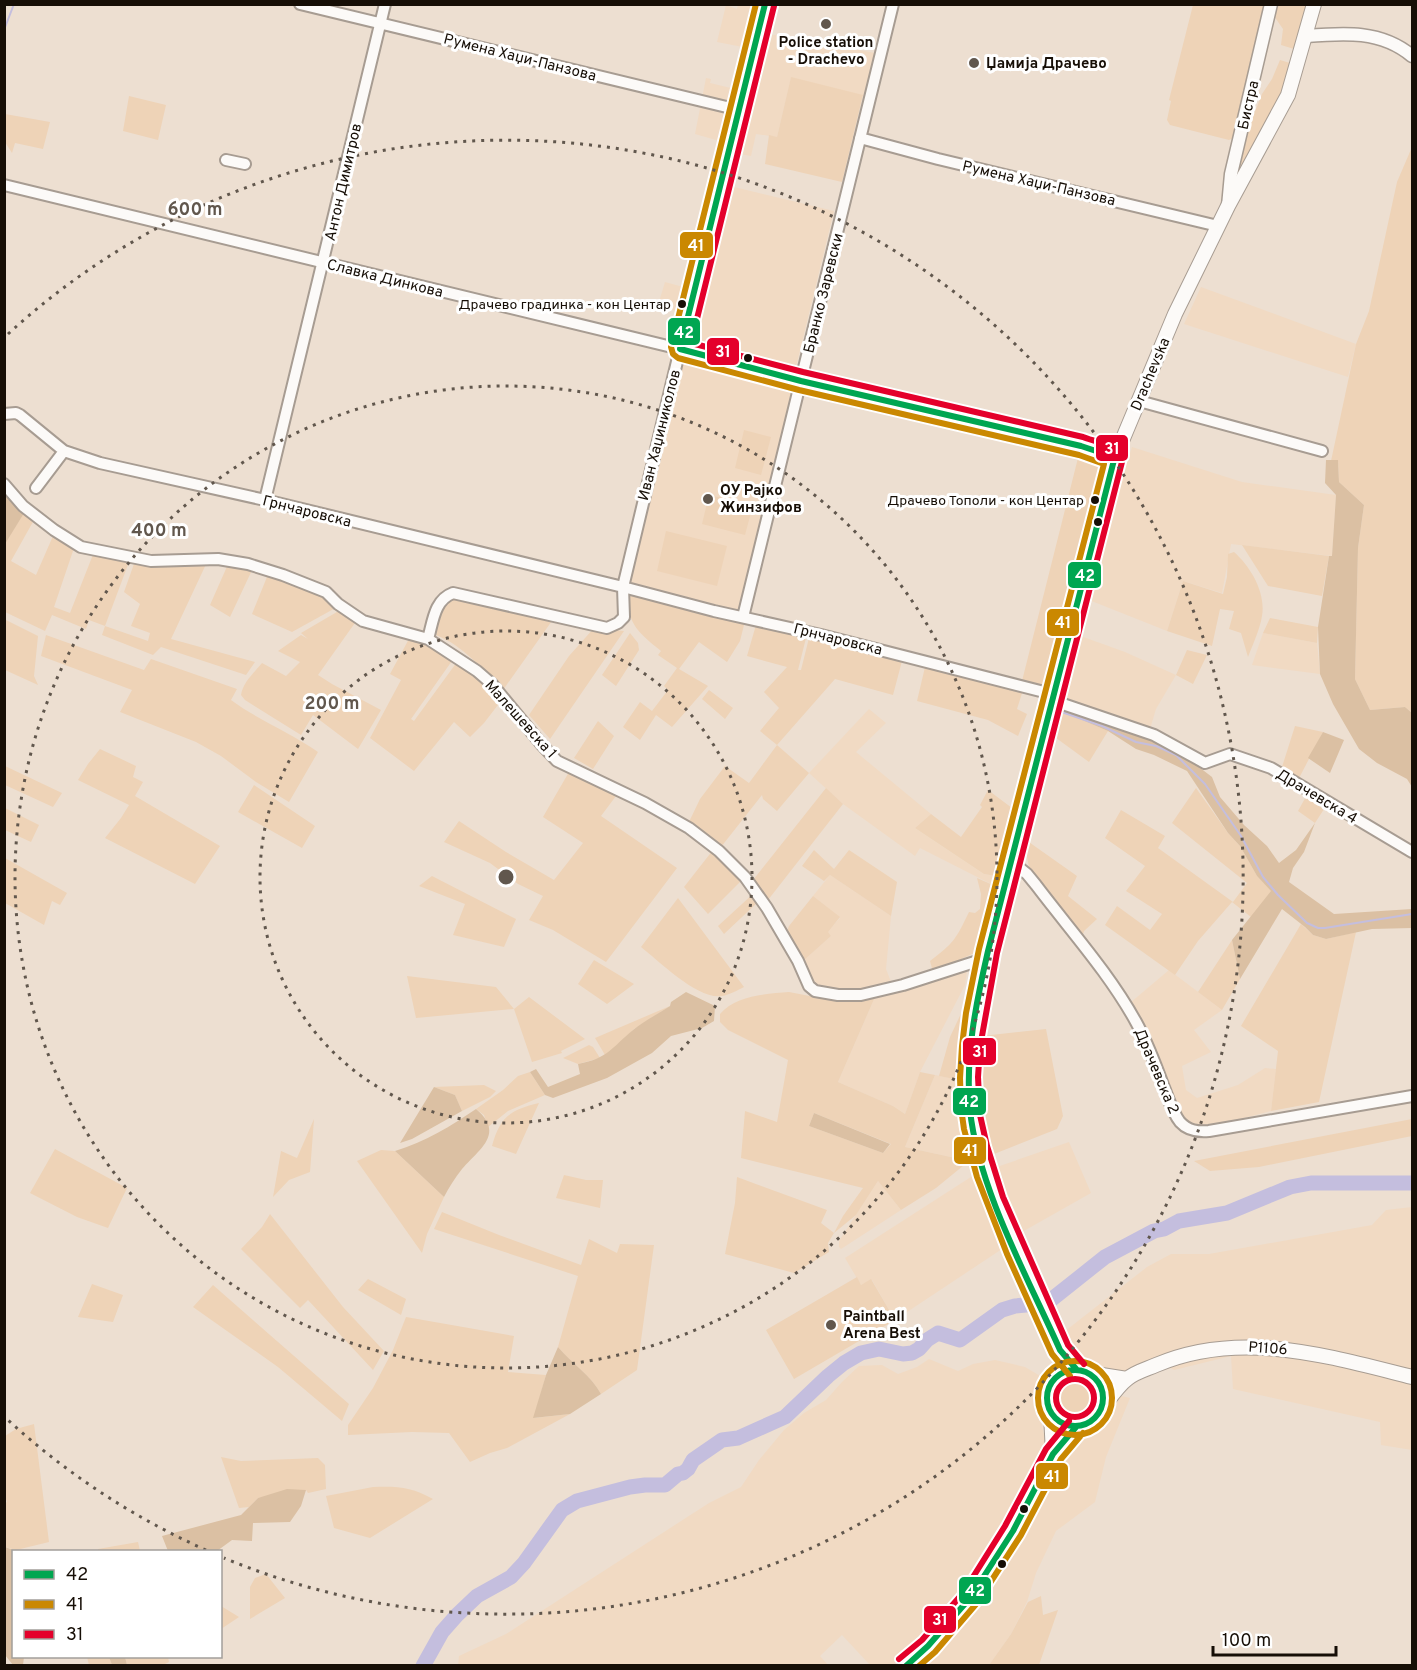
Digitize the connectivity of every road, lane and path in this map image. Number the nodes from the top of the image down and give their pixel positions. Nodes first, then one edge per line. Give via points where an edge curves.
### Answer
1 (300, 4) edge
2 (385, 4) edge
3 (765, 4) edge
4 (893, 4) edge
5 (1271, 4) edge
6 (1314, 4) edge
7 (380, 24) junction
8 (1306, 36) junction
9 (1413, 56) edge
10 (739, 110) junction
11 (860, 138) junction
12 (226, 160) dead end
13 (245, 164) dead end
14 (4, 185) edge
15 (1228, 206) junction
16 (1218, 226) junction
17 (324, 263) junction
18 (680, 349) junction
19 (801, 381) junction
20 (1139, 401) junction
21 (4, 414) edge
22 (1322, 451) dead end
23 (64, 452) junction
24 (1108, 457) junction
25 (4, 484) edge
26 (36, 488) dead end
27 (265, 500) junction
28 (623, 587) junction
29 (743, 617) junction
30 (428, 639) junction
31 (1052, 697) junction
32 (1413, 852) edge
33 (1011, 861) junction
34 (987, 958) junction
35 (1413, 1096) edge
36 (1060, 1350) junction
37 (1083, 1371) junction
38 (1058, 1375) junction
39 (1413, 1377) edge
40 (1127, 1379) junction
41 (1102, 1407) junction
42 (1051, 1414) junction
43 (1076, 1427) junction
44 (1053, 1454) junction
45 (905, 1665) edge

1 - 7 street, Румена Хаџи-Панзова
2 - 7 street, Антон Димитров
3 - 10 street, Иван Хаџиниколов
4 - 11 street, Бранко Заревски
5 - 15 street, Бистра via 1231,174
6 - 8 main road, Drachevska
7 - 10 street, Румена Хаџи-Панзова
7 - 17 street, Антон Димитров
8 - 9 street via 1369,36
8 - 15 main road, Drachevska via 1288,95
10 - 18 street, Иван Хаџиниколов
11 - 16 street, Румена Хаџи-Панзова
11 - 19 street, Бранко Заревски
12 - 13 street
14 - 17 street, Славка Динкова
15 - 16 main road, Drachevska
16 - 20 main road, Drachevska
17 - 18 street, Славка Динкова
17 - 27 street, Антон Димитров
18 - 19 street, Славка Динкова
18 - 28 street, Иван Хаџиниколов
19 - 24 street, Славка Динкова via 1081,446
19 - 29 street, Бранко Заревски
20 - 22 street
20 - 24 main road, Drachevska
21 - 23 street, Грнчаровска via 20,415
23 - 26 street
23 - 27 street, Грнчаровска
24 - 31 main road, Drachevska via 1098,519
25 - 30 street, Малешевска 1 via 23,506 81,547 151,561 218,559 248,564 326,592 363,621
27 - 28 street, Грнчаровска
28 - 29 street, Грнчаровска
28 - 30 street via 624,617 607,627 450,594 439,602
29 - 31 street, Грнчаровска
30 - 34 street, Малешевска 1 via 492,684 557,761 645,803 719,851 745,877 767,908 812,990 861,995
31 - 32 street, Драчевска 4 via 1154,735 1204,763 1230,754 1271,768
31 - 33 main road, Drachevska
33 - 34 main road, Drachevska
33 - 35 street, Драчевска 2 via 1036,885 1136,1020 1171,1106 1186,1128 1209,1131
34 - 36 main road, Drachevska via 971,1053 970,1109 996,1203
36 - 37 main road, Drachevska
36 - 38 main road, Drachevska
37 - 38 main road
37 - 40 main road
37 - 41 main road via 1097,1380 1102,1390
38 - 42 main road via 1047,1393
39 - 40 main road, P1106 via 1324,1355 1230,1346 1176,1356
40 - 41 main road
41 - 43 main road via 1093,1421
42 - 43 main road via 1059,1422
42 - 44 main road
43 - 44 main road
44 - 45 main road via 1013,1531 970,1598 928,1646

